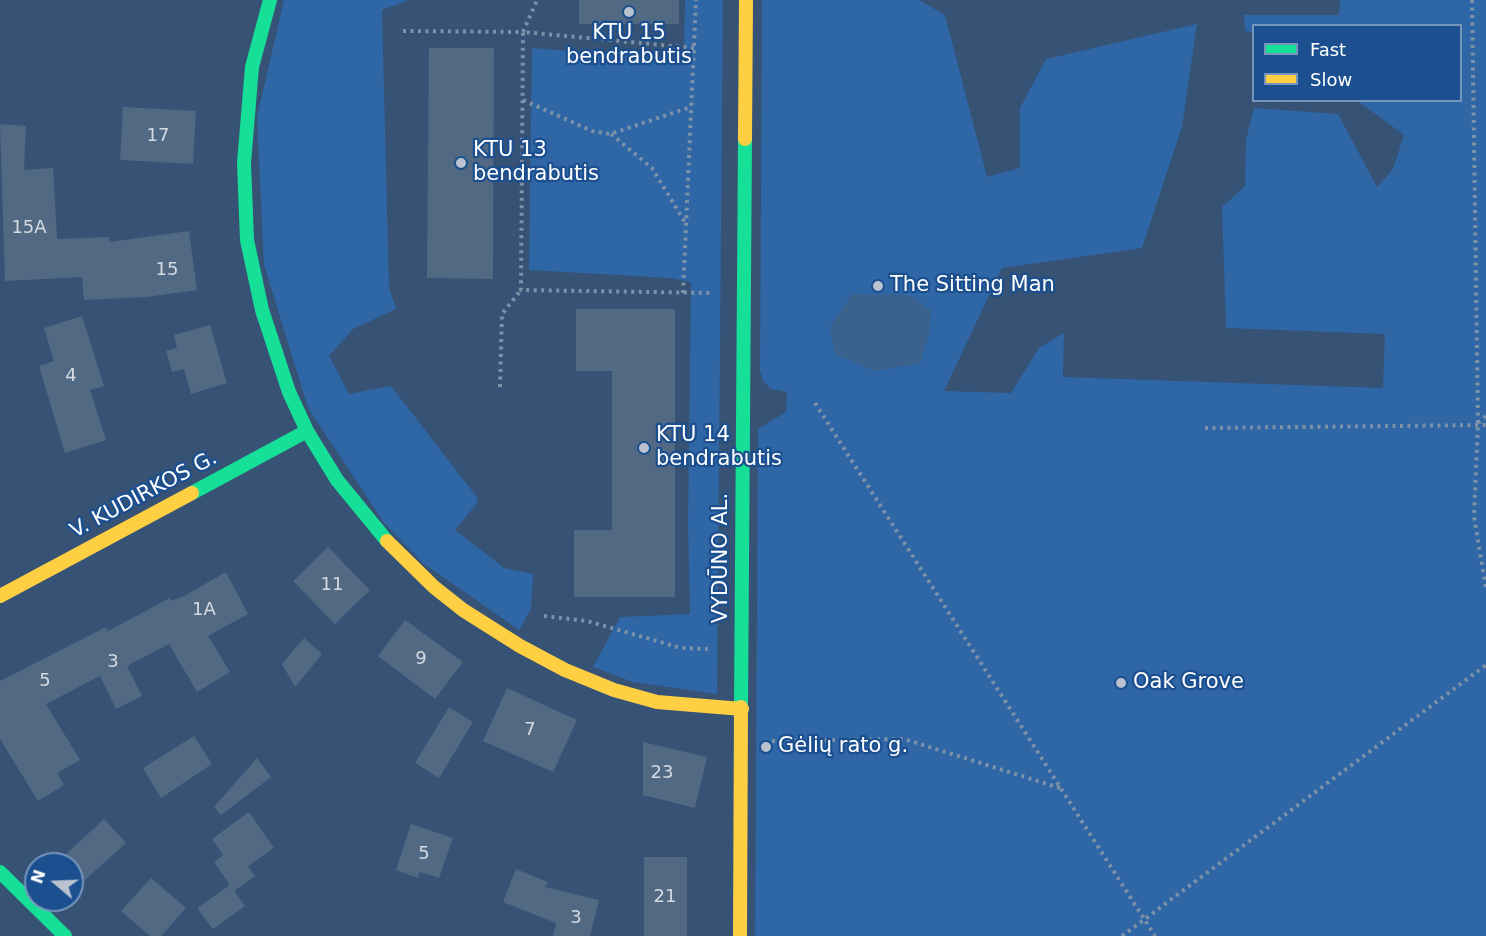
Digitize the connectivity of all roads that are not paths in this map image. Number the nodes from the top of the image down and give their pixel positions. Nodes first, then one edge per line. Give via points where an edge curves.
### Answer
1 (270, 0) edge
2 (746, 0) edge
3 (308, 431) junction
4 (0, 596) edge
5 (742, 709) junction
6 (0, 872) edge
7 (66, 936) edge
8 (740, 936) edge

1 - 3 street via 251,78 244,163 247,240 274,352
2 - 5 street, VYDŪNO AL.
3 - 4 street, V. KUDIRKOS G.
3 - 5 street via 337,480 392,547 463,610 543,658 614,690 657,702
5 - 8 street, VYDŪNO AL.
6 - 7 street

